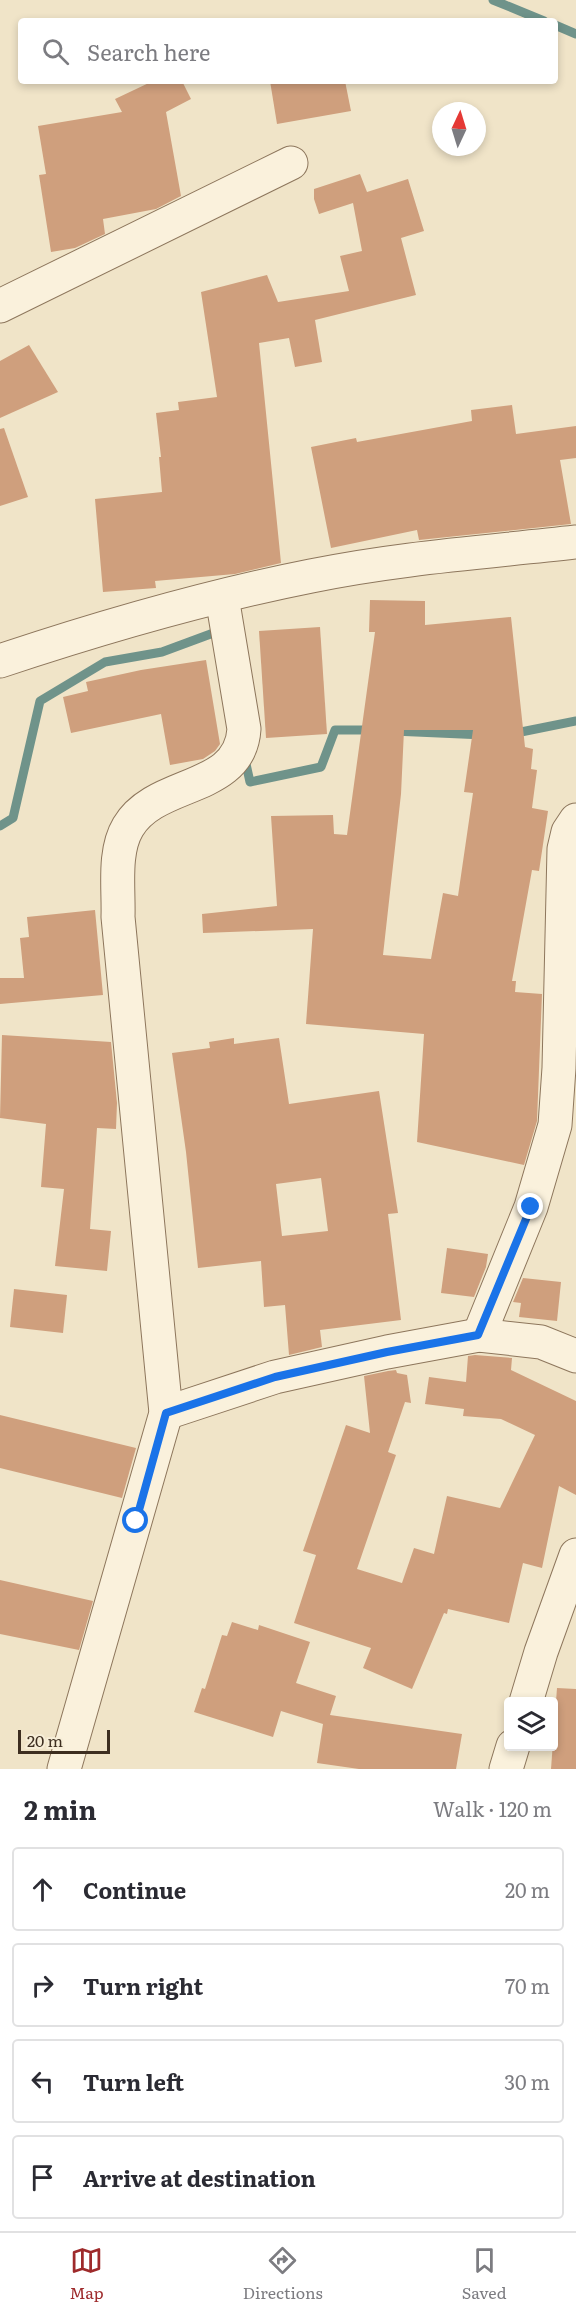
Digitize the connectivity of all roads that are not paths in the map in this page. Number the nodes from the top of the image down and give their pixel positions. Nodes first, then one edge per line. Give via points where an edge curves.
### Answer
1 (291, 163) dead end
2 (0, 306) edge
3 (576, 542) edge
4 (222, 597) junction
5 (0, 661) edge
6 (576, 820) edge
7 (478, 1335) junction
8 (576, 1356) edge
9 (166, 1413) junction
10 (576, 1555) edge
11 (527, 1697) edge
12 (511, 1751) edge
13 (64, 1769) edge
14 (506, 1769) edge

1 - 2 street
3 - 4 street via 311,576
4 - 5 street
4 - 9 street via 244,729 239,754 230,765 202,781 140,810 119,849 118,917
6 - 7 street via 564,849 555,1125 531,1207
7 - 8 street via 541,1342
7 - 9 street via 275,1377
9 - 13 street
10 - 11 street
12 - 14 street

